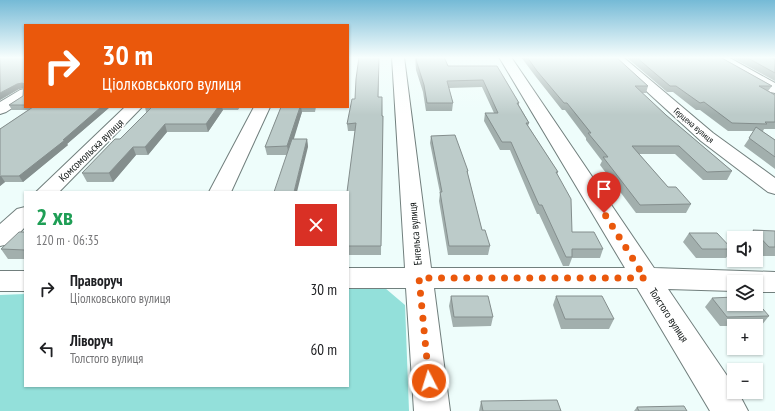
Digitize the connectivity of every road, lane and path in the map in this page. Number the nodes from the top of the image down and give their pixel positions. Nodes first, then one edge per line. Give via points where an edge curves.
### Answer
1 (400, 76) edge
2 (517, 76) edge
3 (637, 76) edge
4 (753, 76) edge
5 (775, 89) edge
6 (24, 94) edge
7 (133, 108) edge
8 (262, 108) edge
9 (0, 109) edge
10 (775, 188) edge
11 (48, 191) edge
12 (220, 191) edge
13 (24, 215) edge
14 (0, 238) edge
15 (349, 278) edge
16 (419, 278) junction
17 (645, 278) junction
18 (0, 281) edge
19 (24, 281) edge
20 (775, 282) edge
21 (432, 411) edge
22 (730, 411) edge

1 - 16 street, Енгельса вулиця
2 - 17 street, Толстого вулиця
3 - 10 street, Герцена вулиця via 707,137
4 - 5 street
6 - 9 street
7 - 11 street, Комсомольска вулиця
8 - 12 street
13 - 14 street
15 - 16 street
16 - 17 street
16 - 21 street, Енгельса вулиця
17 - 20 street
17 - 22 street, Толстого вулиця
18 - 19 street

